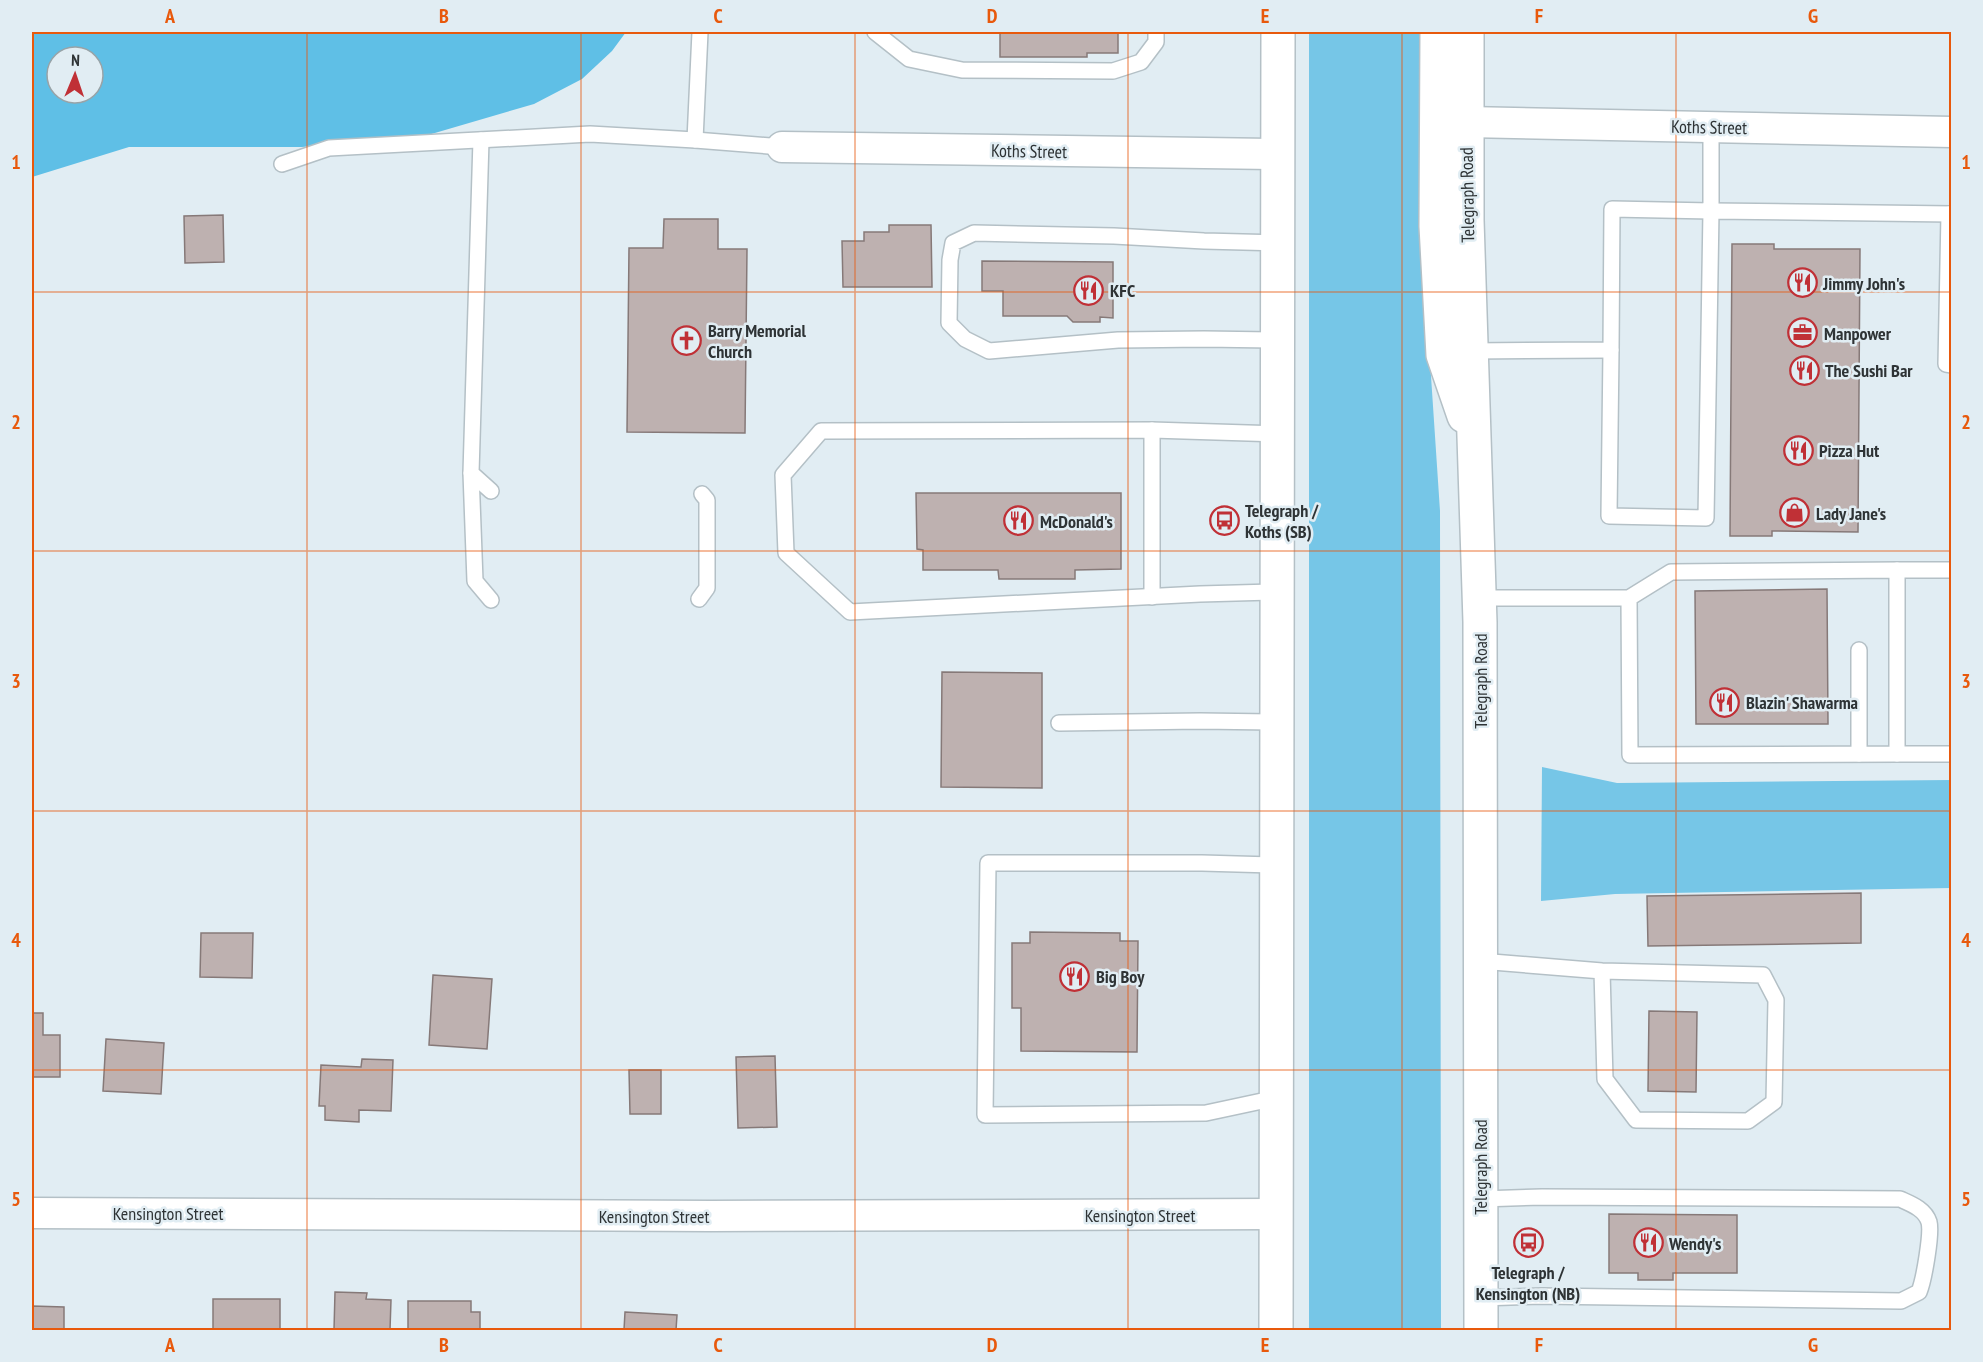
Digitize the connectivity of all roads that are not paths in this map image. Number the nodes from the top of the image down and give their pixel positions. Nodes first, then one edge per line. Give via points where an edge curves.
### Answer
1 (700, 32) edge
2 (875, 32) edge
3 (1156, 32) edge
4 (1278, 32) edge
5 (1437, 32) edge
6 (1467, 32) edge
7 (1467, 122) junction
8 (1711, 127) junction
9 (1952, 132) edge
10 (482, 140) junction
11 (695, 140) junction
12 (782, 147) joint
13 (1277, 153) junction
14 (282, 164) dead end
15 (1711, 211) junction
16 (1950, 214) edge
17 (1277, 243) junction
18 (1276, 340) junction
19 (1611, 350) junction
20 (1471, 351) junction
21 (1952, 364) edge
22 (1152, 430) junction
23 (1277, 434) junction
24 (1474, 447) junction
25 (471, 473) junction
26 (491, 490) dead end
27 (702, 494) dead end
28 (1897, 570) junction
29 (1952, 570) edge
30 (1276, 592) junction
31 (1152, 597) junction
32 (1479, 598) junction
33 (1629, 598) junction
34 (699, 599) dead end
35 (491, 600) dead end
36 (1859, 650) dead end
37 (1276, 722) junction
38 (1059, 723) dead end
39 (1859, 754) junction
40 (1897, 754) junction
41 (1952, 754) edge
42 (1276, 865) junction
43 (1480, 961) junction
44 (1602, 971) junction
45 (1276, 1098) junction
46 (1481, 1199) junction
47 (32, 1213) edge
48 (1276, 1214) junction
49 (1481, 1298) junction
50 (1276, 1330) edge
51 (1481, 1330) edge

1 - 11 lane
2 - 3 lane via 909,59 963,70 1113,71 1141,62 1156,42
4 - 13 main road
5 - 24 main road via 1436,226 1443,355
6 - 7 main road, Telegraph Road
7 - 8 street, Koths Street
7 - 20 main road, Telegraph Road
8 - 9 street, Koths Street
8 - 15 lane
10 - 11 lane via 590,134
10 - 14 lane via 329,148
10 - 25 lane
11 - 12 lane
12 - 13 street, Koths Street
13 - 17 main road
15 - 16 lane
15 - 19 lane via 1612,208
15 - 19 lane via 1706,518 1610,516
16 - 21 lane via 1946,364
17 - 18 main road
17 - 18 lane via 974,233 953,243 949,323 964,339 989,351 1118,340
18 - 23 main road
19 - 20 lane
20 - 24 main road, Telegraph Road
22 - 23 lane
22 - 31 lane
22 - 31 lane via 821,431 783,475 786,553 850,612
23 - 30 main road
24 - 32 main road, Telegraph Road
25 - 26 lane
25 - 35 lane via 475,581
27 - 34 lane via 707,500 707,588
28 - 29 lane
28 - 33 lane via 1671,572
28 - 40 lane
30 - 31 lane
30 - 37 main road
32 - 33 lane
32 - 43 main road, Telegraph Road
33 - 39 lane via 1630,755
36 - 39 lane
37 - 38 lane
37 - 42 main road
39 - 40 lane
40 - 41 lane
42 - 45 main road
42 - 45 lane via 988,863 985,1115 1206,1113
43 - 44 lane
43 - 46 main road, Telegraph Road
44 - 44 lane via 1763,975 1776,999 1774,1102 1748,1121 1636,1120 1605,1079
45 - 48 main road
46 - 49 main road, Telegraph Road
46 - 49 lane via 1900,1198 1919,1208 1929,1222 1925,1276 1919,1292 1901,1301
47 - 48 street, Kensington Street
48 - 50 main road
49 - 51 main road, Telegraph Road

